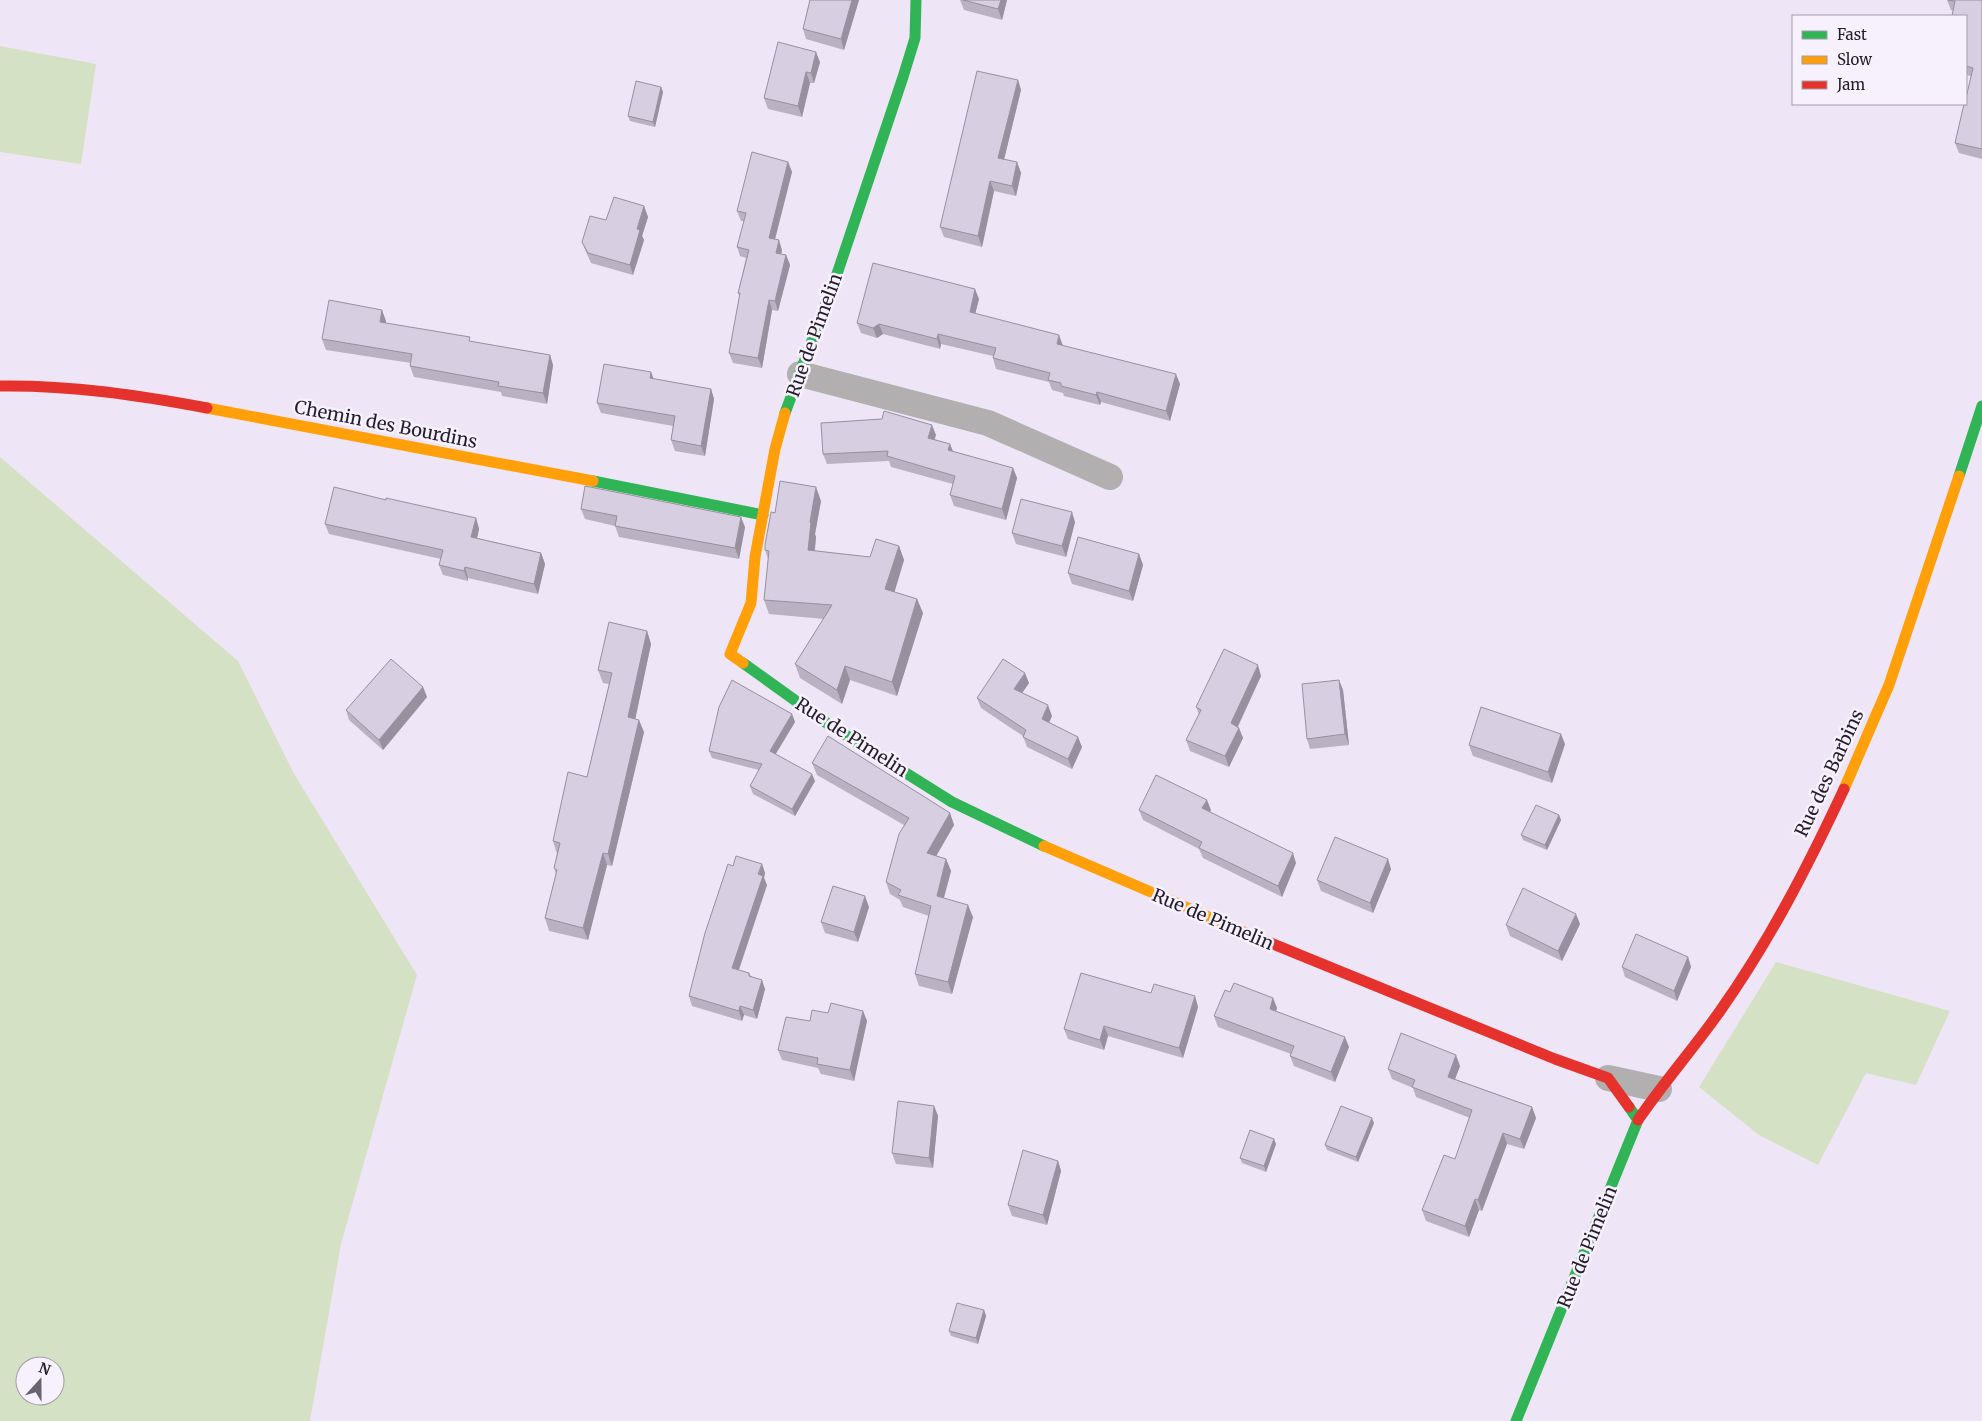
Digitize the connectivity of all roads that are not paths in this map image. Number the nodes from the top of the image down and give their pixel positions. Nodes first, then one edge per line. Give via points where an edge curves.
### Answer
1 (916, 0) edge
2 (800, 374) junction
3 (0, 386) edge
4 (1982, 406) edge
5 (1110, 477) dead end
6 (763, 515) junction
7 (1608, 1078) junction
8 (1659, 1089) junction
9 (1638, 1120) junction
10 (1516, 1421) edge

1 - 2 street, Rue de Pimelin via 914,38 903,77
2 - 5 street via 988,423
2 - 6 street, Rue de Pimelin via 775,449
3 - 6 street, Chemin des Bourdins via 26,384 147,398
4 - 8 street, Rue des Barbins via 1907,635 1843,791 1772,932 1720,1012
6 - 7 street, Rue de Pimelin via 751,603 730,654 828,724 952,802 1071,859 1220,923
7 - 8 street, Rue de Pimelin
7 - 9 street
8 - 9 street, Rue des Barbins
9 - 10 street, Rue de Pimelin

